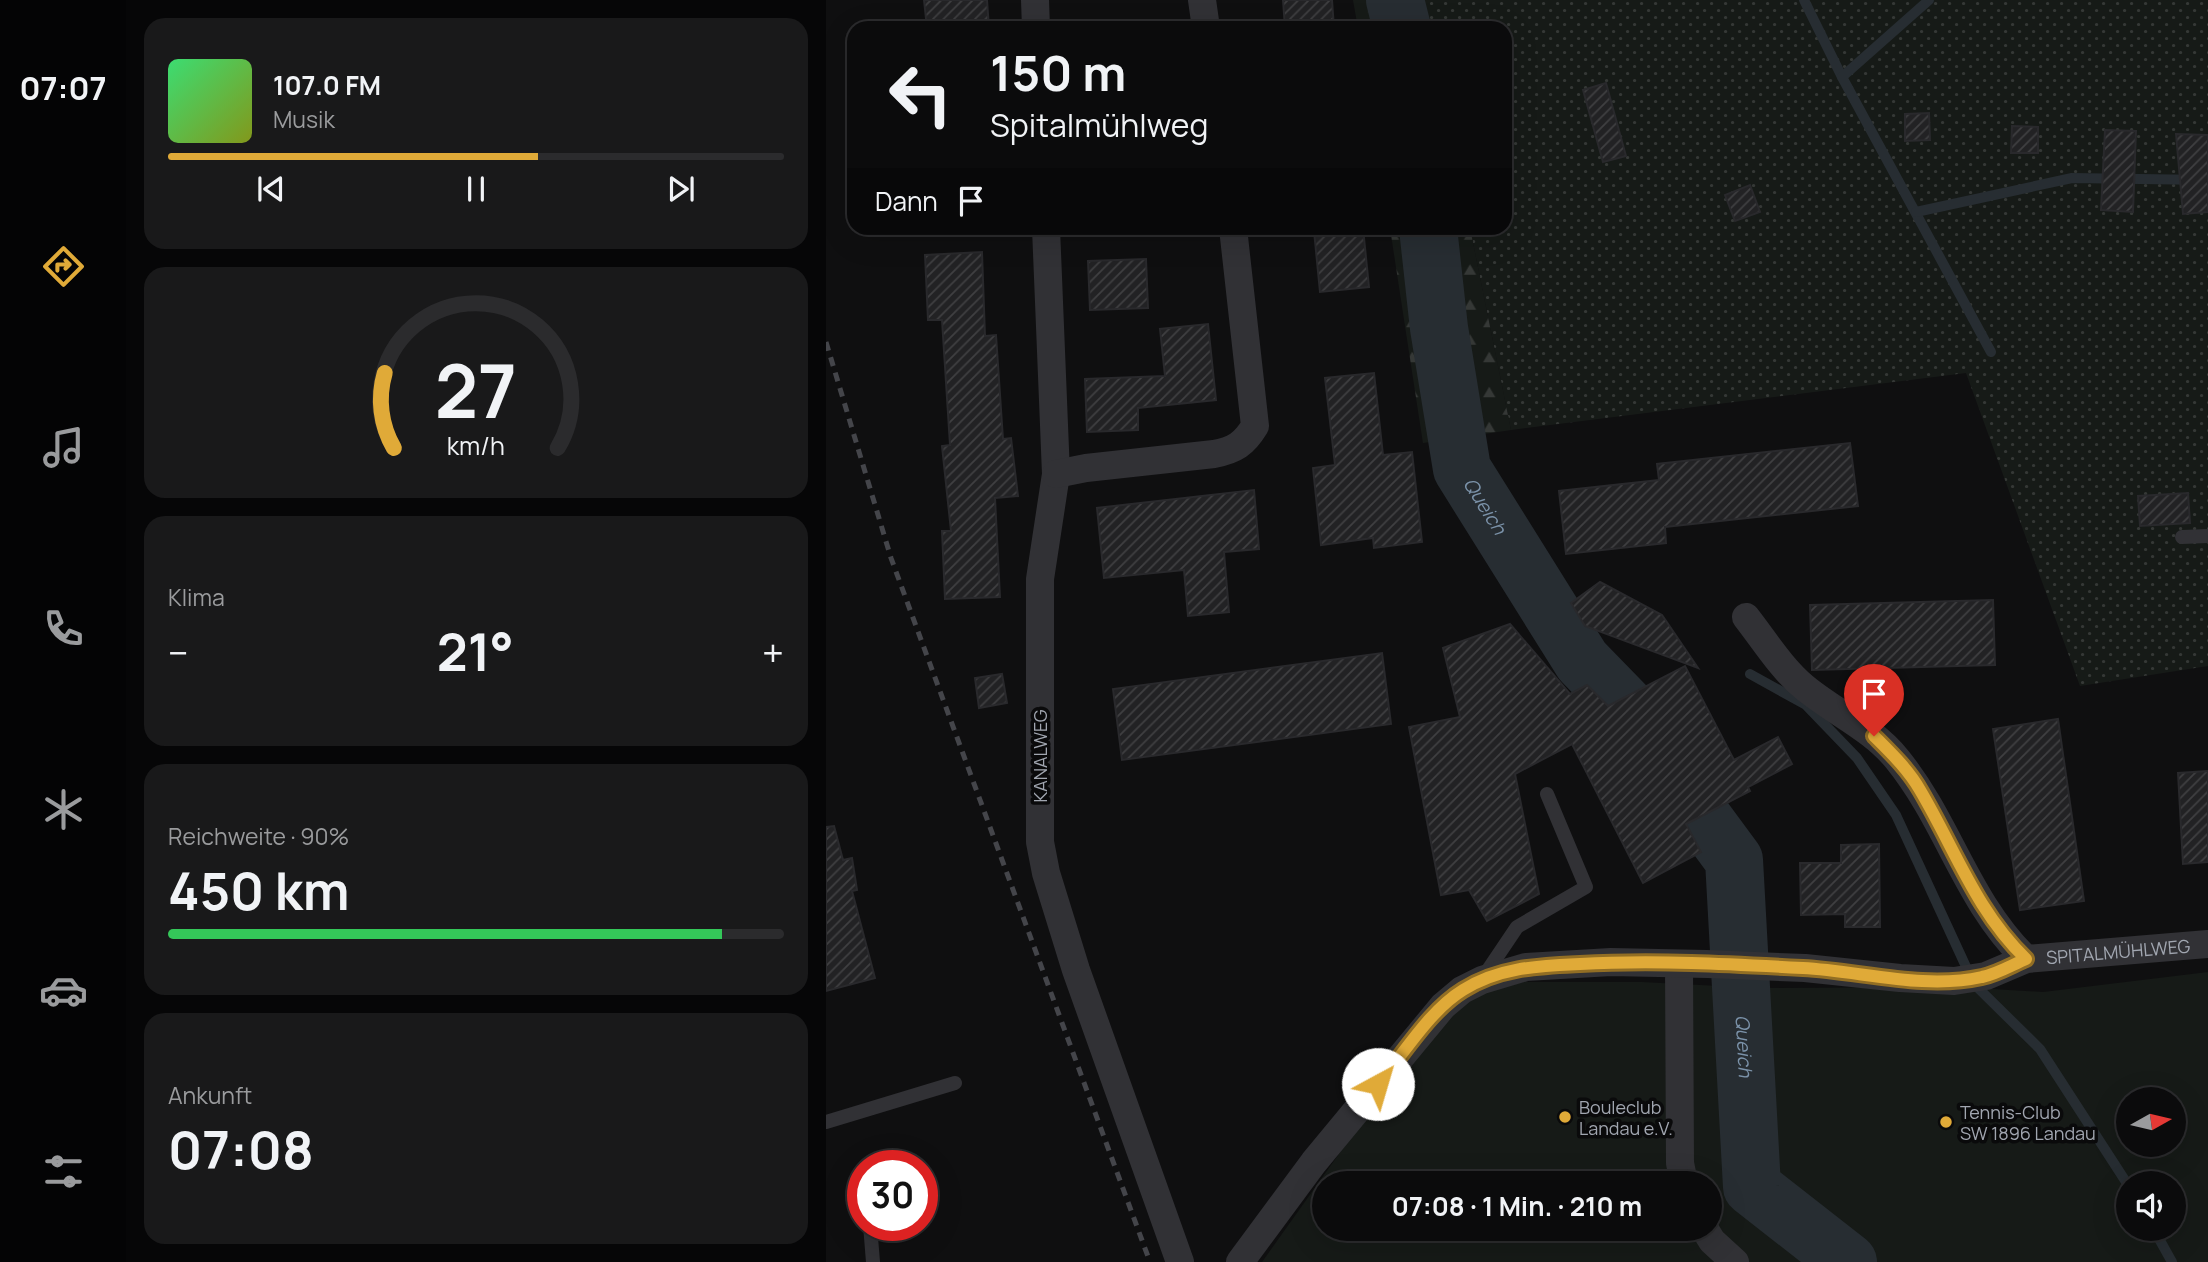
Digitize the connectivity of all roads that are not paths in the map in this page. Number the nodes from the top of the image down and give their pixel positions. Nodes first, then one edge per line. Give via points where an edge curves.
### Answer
1 (1035, 0) edge
2 (1202, 0) edge
3 (1036, 21) edge
4 (1205, 21) edge
5 (1046, 235) edge
6 (1234, 235) edge
7 (1056, 474) junction
8 (2208, 536) edge
9 (2182, 537) dead end
10 (1746, 617) dead end
11 (1547, 794) dead end
12 (2208, 944) edge
13 (2026, 959) junction
14 (1679, 964) junction
15 (1482, 980) junction
16 (955, 1083) dead end
17 (826, 1122) edge
18 (1682, 1171) edge
19 (871, 1241) edge
20 (1712, 1241) edge
21 (873, 1262) edge
22 (1180, 1262) edge
23 (1240, 1262) edge
24 (1735, 1262) edge

1 - 3 street
2 - 4 street
5 - 7 street, KANALWEG
6 - 7 street via 1255,426 1246,442 1214,454
7 - 22 street, KANALWEG via 1040,579 1040,842 1076,970
8 - 9 lane
10 - 13 street, SPITALMÜHLWEG via 1802,686 1874,736 1894,756 1919,787 1972,892 2001,935
11 - 15 lane via 1586,887 1517,927
12 - 13 street, SPITALMÜHLWEG
13 - 14 street, SPITALMÜHLWEG via 1986,976 1928,980
14 - 15 street, SPITALMÜHLWEG via 1526,967
14 - 18 street
15 - 23 street, SPITALMÜHLWEG via 1443,1006 1314,1162
16 - 17 lane
19 - 21 lane
20 - 24 street

